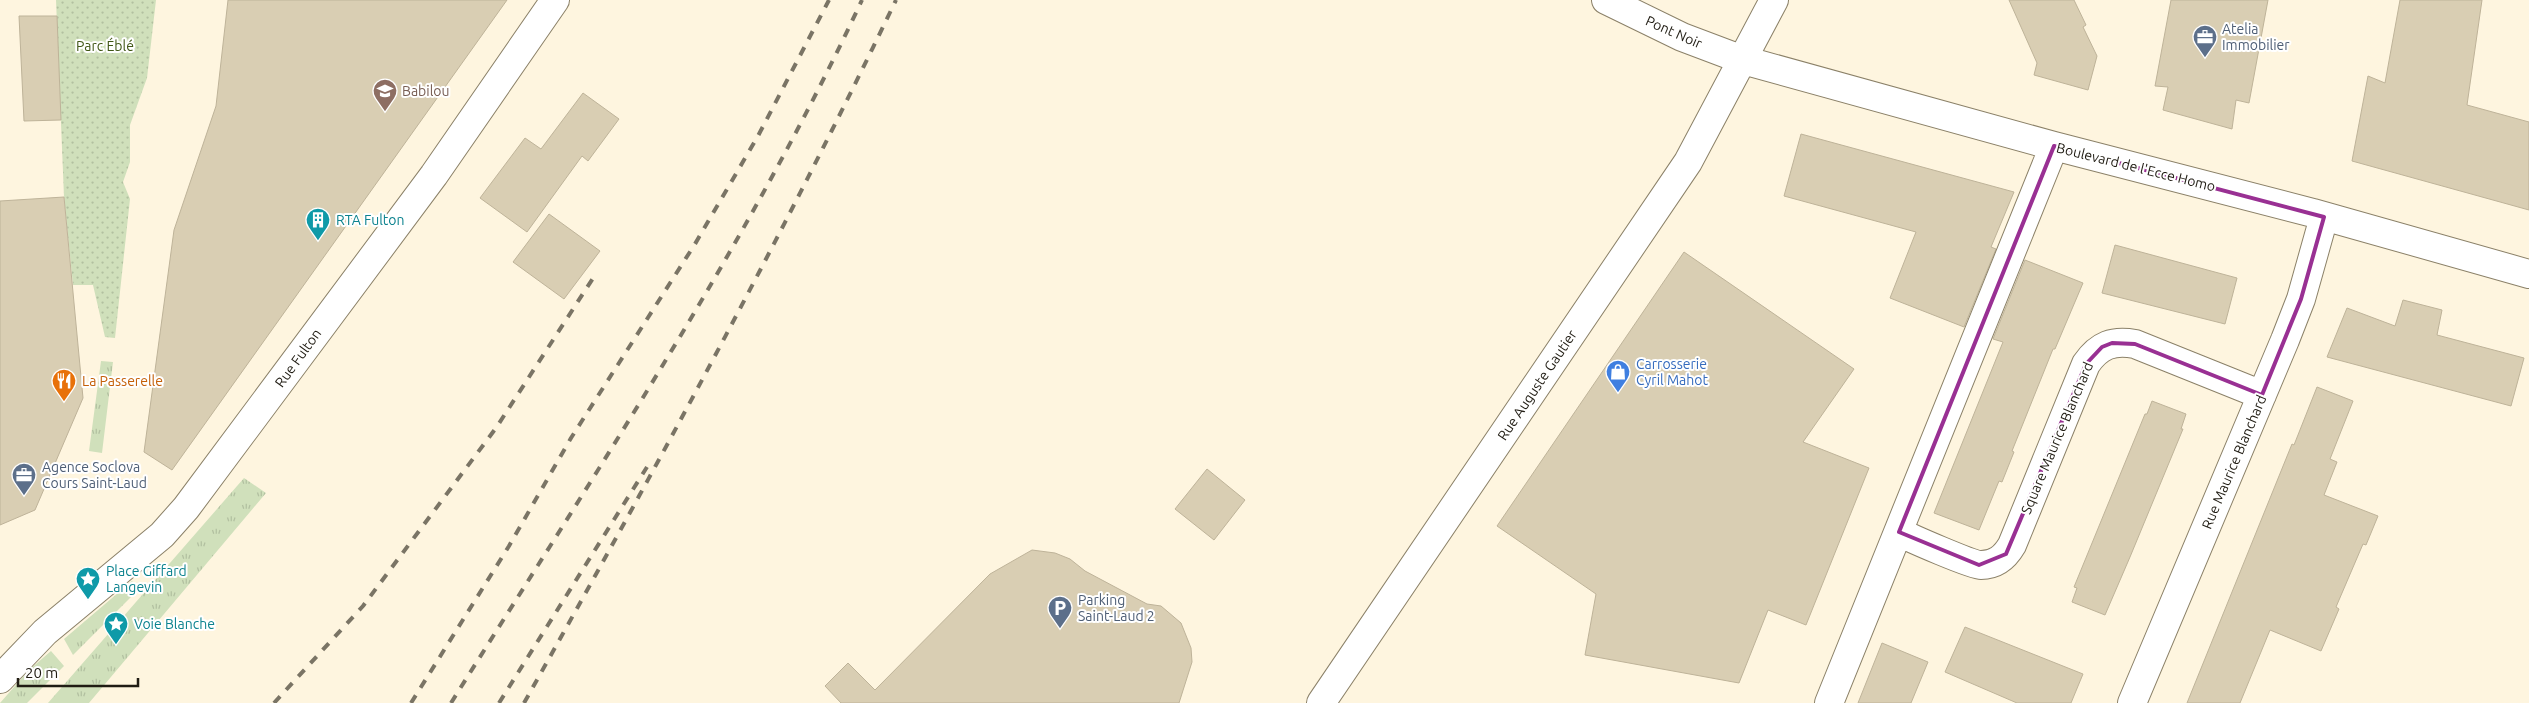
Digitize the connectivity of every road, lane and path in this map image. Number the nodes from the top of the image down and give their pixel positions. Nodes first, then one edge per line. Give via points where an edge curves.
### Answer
1 (556, 0) edge
2 (1606, 0) edge
3 (1774, 0) edge
4 (1743, 60) junction
5 (2054, 146) junction
6 (2324, 217) junction
7 (2529, 274) edge
8 (2262, 396) junction
9 (1898, 532) junction
10 (0, 680) edge
11 (1321, 703) edge
12 (1829, 703) edge
13 (2132, 703) edge

1 - 10 street, Rue Fulton via 434,174 186,508 162,534 45,632
2 - 4 street, Pont Noir via 1682,37
3 - 4 street, Rue Auguste Gautier
4 - 5 street, Boulevard de l'Ecce Homo
4 - 11 street, Rue Auguste Gautier via 1688,162
5 - 6 street, Boulevard de l'Ecce Homo
5 - 9 street
6 - 7 street, Boulevard de l'Ecce Homo
6 - 8 street, Rue Maurice Blanchard via 2301,299
8 - 9 street, Square Maurice Blanchard via 2135,344 2112,343 2102,347 2086,364 2006,554 1997,561 1979,566
8 - 13 street, Rue Maurice Blanchard
9 - 12 street

